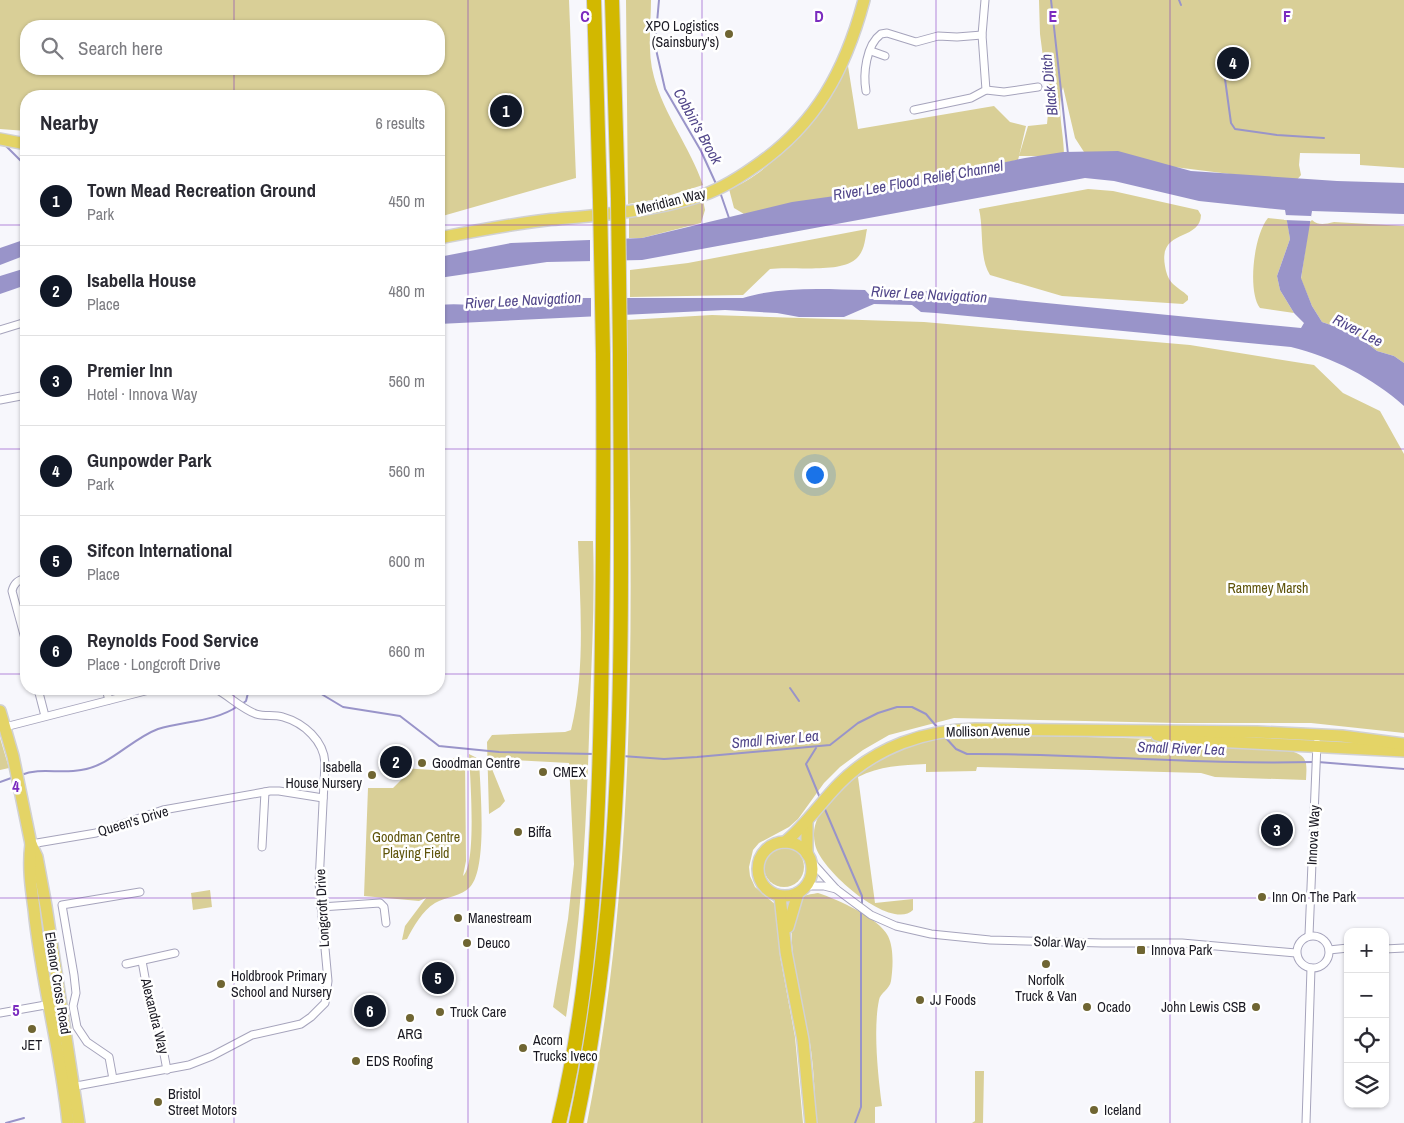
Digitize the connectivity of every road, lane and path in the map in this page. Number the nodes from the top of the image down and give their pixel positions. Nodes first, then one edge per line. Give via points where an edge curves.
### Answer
1 (594, 0) edge
2 (612, 0) edge
3 (864, 0) edge
4 (985, 0) edge
5 (982, 35) junction
6 (871, 51) junction
7 (885, 56) dead end
8 (1038, 88) dead end
9 (986, 90) junction
10 (866, 91) dead end
11 (914, 110) dead end
12 (0, 139) edge
13 (20, 143) edge
14 (445, 237) edge
15 (20, 324) edge
16 (0, 330) edge
17 (20, 396) edge
18 (0, 400) edge
19 (20, 580) edge
20 (20, 621) edge
21 (40, 695) edge
22 (108, 695) edge
23 (129, 695) edge
24 (226, 695) edge
25 (109, 700) junction
26 (0, 711) edge
27 (45, 716) junction
28 (5, 727) junction
29 (1141, 732) junction
30 (1317, 734) junction
31 (1404, 744) edge
32 (1404, 751) edge
33 (1317, 752) junction
34 (265, 792) junction
35 (323, 798) junction
36 (807, 822) junction
37 (785, 842) junction
38 (31, 844) junction
39 (262, 847) dead end
40 (809, 857) junction
41 (836, 889) junction
42 (802, 890) junction
43 (140, 892) dead end
44 (780, 896) junction
45 (321, 907) junction
46 (386, 923) dead end
47 (1309, 935) junction
48 (785, 944) junction
49 (1344, 948) edge
50 (1402, 948) edge
51 (1389, 949) edge
52 (1329, 950) junction
53 (1296, 952) junction
54 (175, 953) dead end
55 (142, 961) junction
56 (126, 964) dead end
57 (1311, 968) junction
58 (60, 1002) junction
59 (48, 1005) junction
60 (0, 1013) edge
61 (167, 1070) junction
62 (113, 1079) junction
63 (69, 1087) junction
64 (68, 1123) edge
65 (79, 1123) edge
66 (559, 1123) edge
67 (576, 1123) edge
68 (811, 1123) edge
69 (1306, 1123) edge

1 - 66 highway, bridge via 603,354 600,773 590,934
2 - 67 highway, bridge via 620,354 617,746 604,951
3 - 14 main road, Meridian Way via 853,39 822,99 778,150 734,181 699,197 652,209 494,227
4 - 5 street
5 - 6 street via 938,36 916,42 884,33 876,37
5 - 9 street
6 - 7 street
6 - 10 street via 864,68
8 - 9 street via 1004,92
9 - 11 street via 971,98
12 - 13 main road
15 - 16 street
17 - 18 street
19 - 20 street via 12,592
21 - 27 street
22 - 25 street
23 - 25 street
24 - 35 street, Longcroft Drive via 259,715 284,717 316,738 325,758
25 - 27 street
26 - 28 main road, Eleanor Cross Road
27 - 28 street
28 - 38 main road, Eleanor Cross Road
29 - 30 main road, Mollison Avenue
29 - 33 main road, Mollison Avenue via 1174,739
29 - 36 main road, Mollison Avenue via 975,729 912,739 876,755 852,771
30 - 31 main road, Mollison Avenue
30 - 33 street, Innova Way
32 - 33 main road, Mollison Avenue
33 - 47 street, Innova Way
34 - 35 street, Queen's Drive
34 - 38 street, Queen's Drive via 163,810 96,833
34 - 39 street
35 - 45 street, Longcroft Drive
36 - 37 main road, Mollison Avenue
36 - 40 main road
37 - 40 main road via 796,844
37 - 44 main road, Mollison Avenue via 768,848 758,867 759,879 766,889
38 - 58 main road, Eleanor Cross Road via 37,857 45,898
38 - 59 main road, Eleanor Cross Road via 29,858 36,929
40 - 41 street, Solar Way
40 - 42 main road via 812,874
41 - 42 street, Solar Way via 824,886
41 - 53 street, Solar Way via 865,910 896,926 964,938 1102,944 1182,943
42 - 44 main road
42 - 48 main road via 790,914
43 - 62 street via 62,905 74,975 76,993 73,1006 77,1027 83,1039 110,1057
44 - 48 main road
45 - 46 street via 380,903 384,907
45 - 61 street, Longcroft Drive via 328,992 320,1009 301,1024 252,1035 202,1060
47 - 52 street via 1324,940
47 - 53 street via 1300,941
48 - 68 main road via 804,1040
49 - 52 street
50 - 51 street
52 - 57 street via 1324,964
53 - 57 street via 1302,964
54 - 55 street, Alexandra Way
55 - 56 street, Alexandra Way
55 - 61 street, Alexandra Way via 152,1016 160,1033
57 - 69 street
58 - 59 street
58 - 63 main road, Eleanor Cross Road
59 - 60 street
59 - 63 main road, Eleanor Cross Road
61 - 62 street, Longcroft Drive
62 - 63 street, Longcroft Drive
63 - 64 main road, Eleanor Cross Road
63 - 65 main road, Eleanor Cross Road

